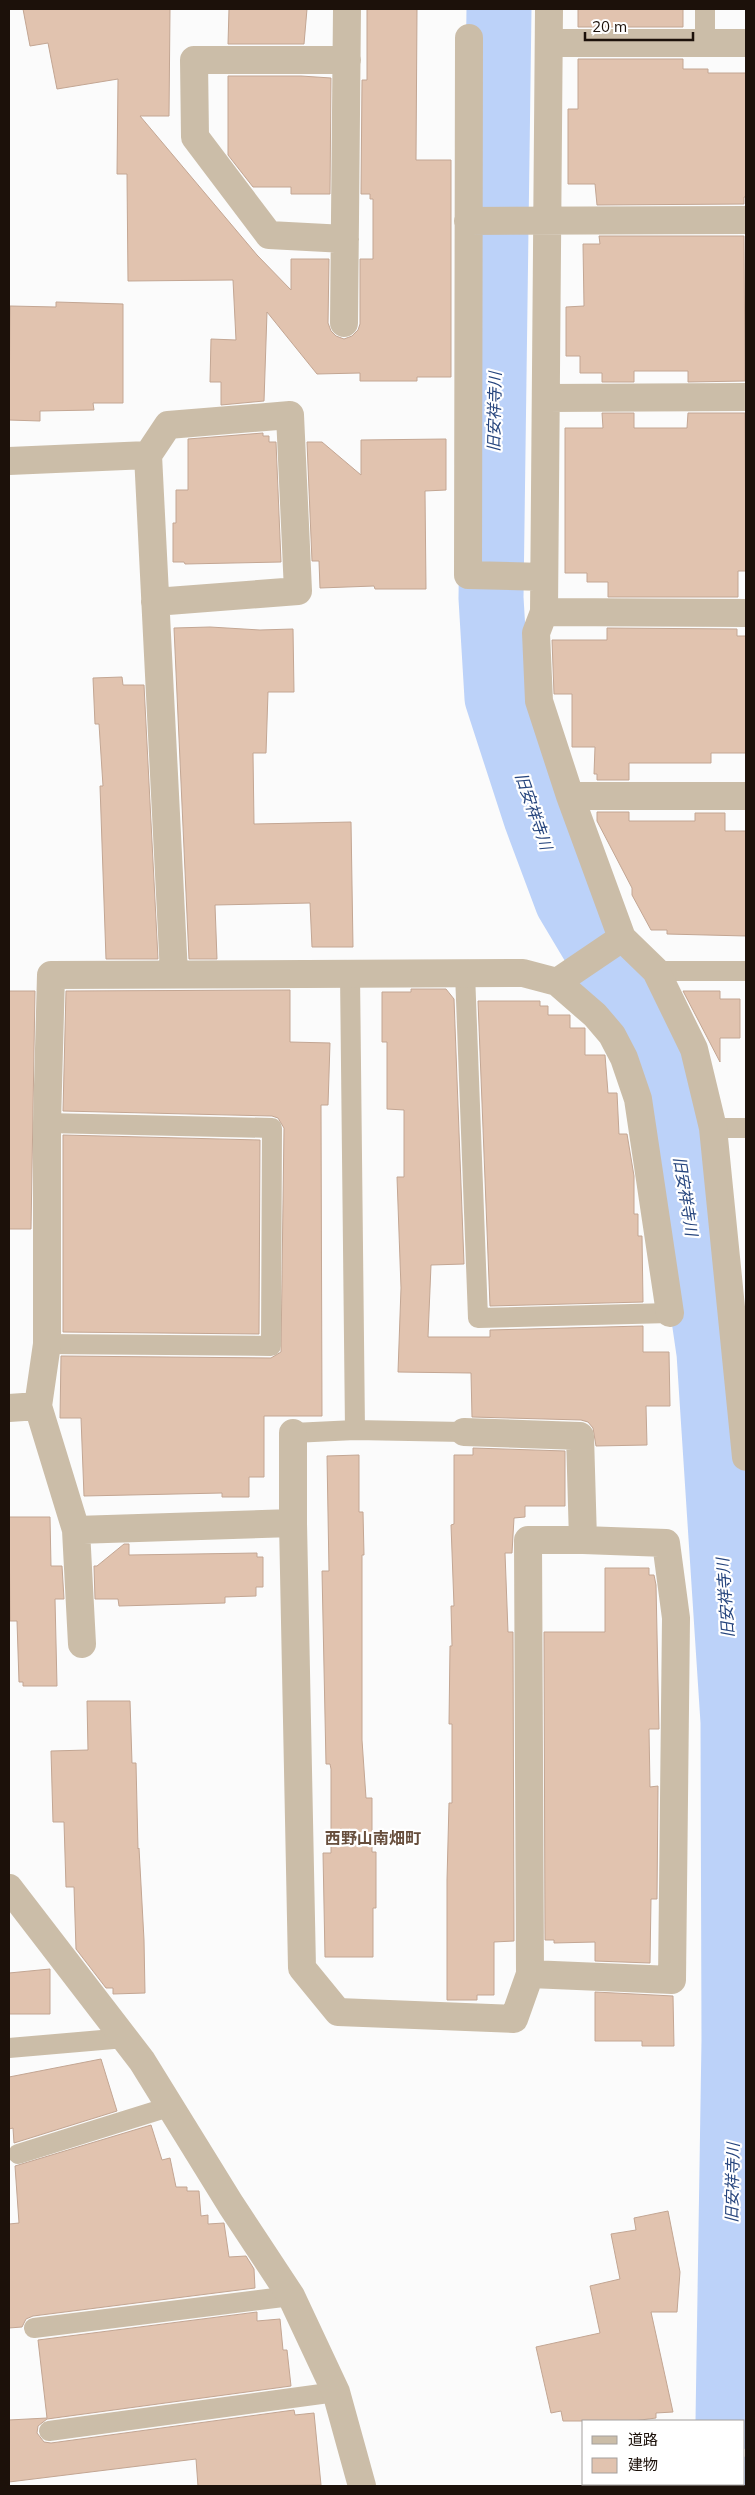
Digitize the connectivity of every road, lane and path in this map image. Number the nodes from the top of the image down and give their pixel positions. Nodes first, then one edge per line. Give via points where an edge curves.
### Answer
1 (348, 9) edge
2 (549, 9) edge
3 (705, 9) edge
4 (469, 38) dead end
5 (549, 43) junction
6 (705, 43) junction
7 (746, 43) edge
8 (347, 60) junction
9 (535, 220) junction
10 (746, 220) edge
11 (468, 221) junction
12 (345, 239) junction
13 (344, 323) dead end
14 (746, 397) edge
15 (546, 398) junction
16 (148, 455) junction
17 (9, 461) edge
18 (532, 576) junction
19 (155, 602) junction
20 (544, 612) junction
21 (746, 613) edge
22 (570, 796) junction
23 (746, 796) edge
24 (619, 940) junction
25 (656, 971) junction
26 (746, 971) edge
27 (465, 973) junction
28 (174, 974) junction
29 (350, 974) junction
30 (568, 976) junction
31 (47, 1123) junction
32 (713, 1128) junction
33 (746, 1128) edge
34 (738, 1291) edge
35 (670, 1313) joint
36 (46, 1344) junction
37 (38, 1406) junction
38 (9, 1408) edge
39 (355, 1430) junction
40 (464, 1432) joint
41 (293, 1433) joint
42 (745, 1442) edge
43 (292, 1523) junction
44 (76, 1530) junction
45 (583, 1540) junction
46 (82, 1644) dead end
47 (9, 1888) edge
48 (530, 1974) junction
49 (125, 2038) junction
50 (9, 2048) edge
51 (172, 2106) junction
52 (18, 2154) dead end
53 (291, 2296) junction
54 (34, 2328) dead end
55 (336, 2392) junction
56 (49, 2431) dead end
57 (362, 2486) edge

1 - 8 street
2 - 5 street
3 - 6 lane
4 - 11 street
5 - 6 street
5 - 9 street
6 - 7 street
8 - 12 street
8 - 12 street via 194,60 195,137 269,235
9 - 10 street
9 - 11 street
9 - 15 street
11 - 18 street via 468,575
12 - 13 street
14 - 15 street
15 - 18 street
16 - 17 street
16 - 19 street
16 - 19 street via 168,425 290,415 298,591
18 - 20 street
19 - 28 street
20 - 21 street
20 - 22 street via 536,634 540,701
22 - 23 street
22 - 24 street
24 - 25 street
24 - 30 street
25 - 26 lane
25 - 32 street via 694,1049
27 - 29 street
27 - 30 street
27 - 35 lane via 478,1318
28 - 29 street
28 - 31 street via 52,975
29 - 39 lane
30 - 35 street via 612,1035 638,1099
31 - 36 street
31 - 36 lane via 272,1128 272,1148 271,1346
32 - 33 lane
32 - 34 street
34 - 42 street
36 - 37 street
37 - 38 street
37 - 44 street
39 - 40 lane
39 - 41 lane
40 - 45 street via 580,1436
41 - 43 street
43 - 44 street
43 - 48 street via 302,1968 338,2012 514,2019
44 - 46 street
45 - 48 street via 528,1540
45 - 48 street via 666,1543 676,1618 672,1980
47 - 49 street
49 - 50 lane
49 - 51 street
51 - 52 lane
51 - 53 street via 231,2205
53 - 54 lane
53 - 55 street
55 - 56 lane
55 - 57 street

